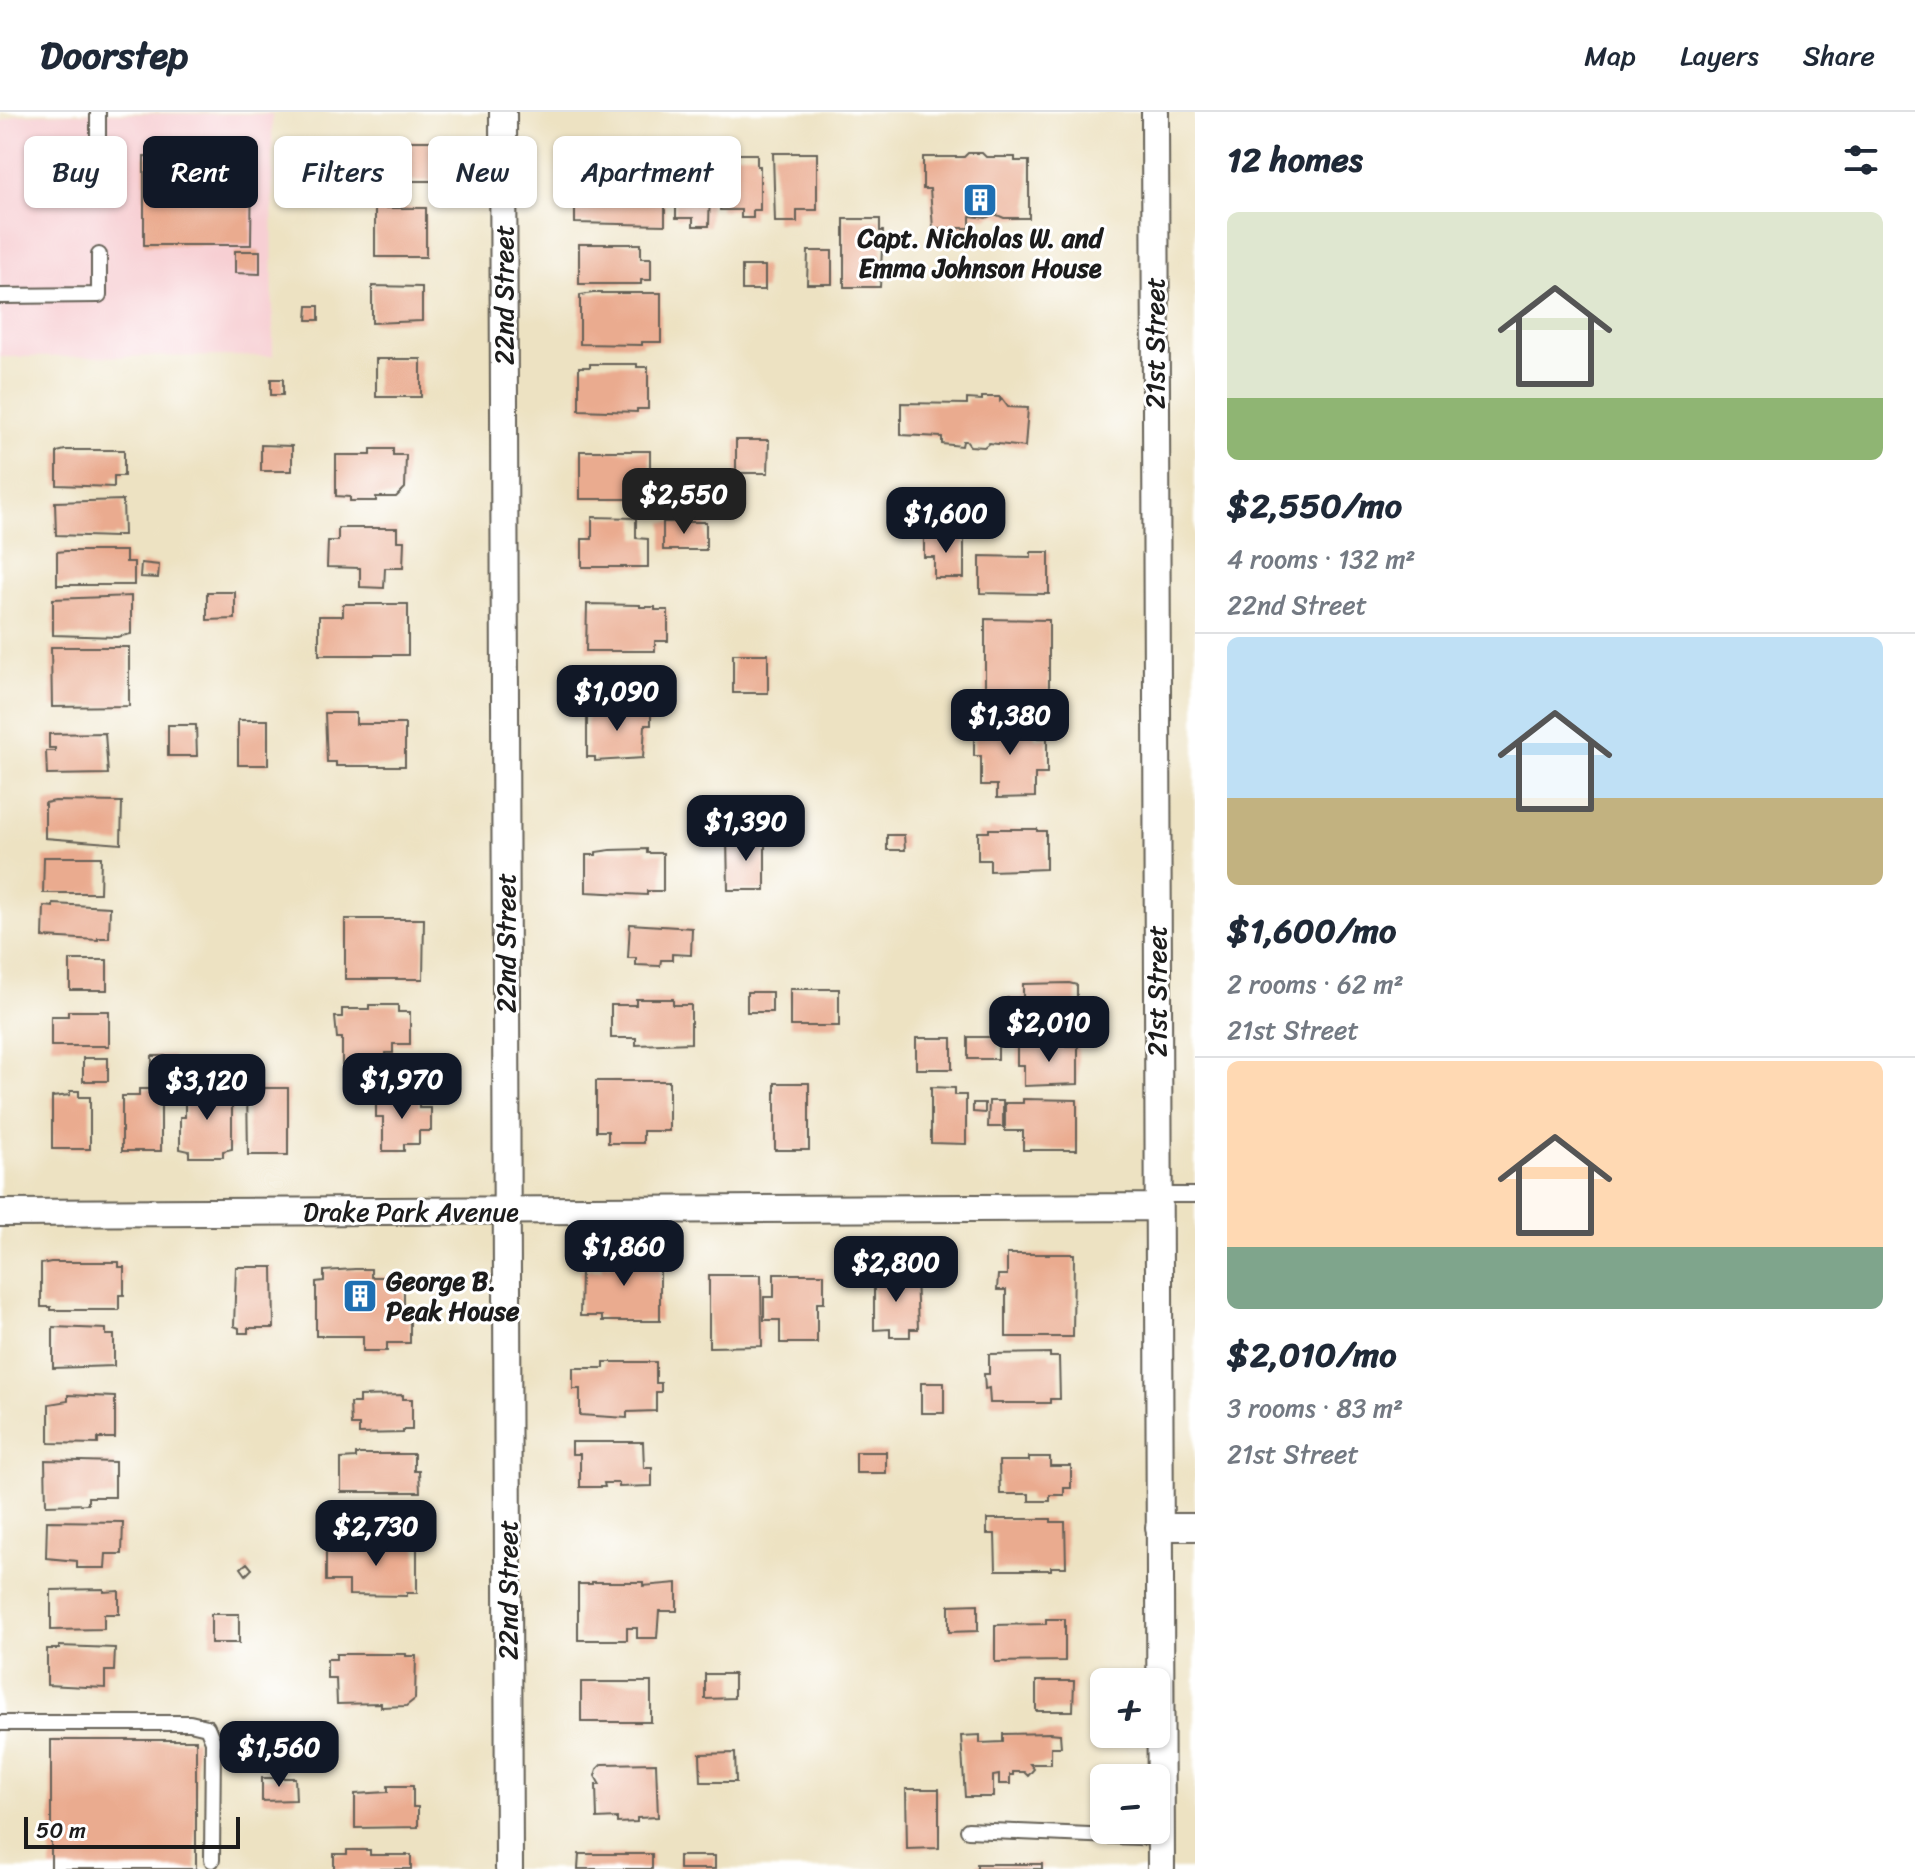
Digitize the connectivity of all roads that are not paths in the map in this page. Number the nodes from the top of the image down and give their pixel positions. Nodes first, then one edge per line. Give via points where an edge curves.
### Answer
1 (98, 112) edge
2 (503, 112) edge
3 (1155, 112) edge
4 (98, 136) edge
5 (99, 255) dead end
6 (0, 296) edge
7 (1195, 1195) edge
8 (1158, 1201) junction
9 (507, 1211) junction
10 (0, 1213) edge
11 (1159, 1527) junction
12 (1195, 1527) edge
13 (0, 1723) edge
14 (1161, 1764) edge
15 (968, 1830) dead end
16 (1090, 1835) edge
17 (1161, 1844) edge
18 (212, 1860) dead end
19 (509, 1869) edge
20 (1161, 1869) edge

1 - 4 lane
2 - 9 street, 22nd Street
3 - 8 street, 21st Street
5 - 6 lane via 99,295
7 - 8 lane
8 - 9 street, Drake Park Avenue
8 - 11 street, 21st Street
9 - 10 street, Drake Park Avenue
9 - 19 street, 22nd Street
11 - 12 street
11 - 14 street, 21st Street
13 - 18 lane via 207,1727 213,1741
15 - 16 lane
17 - 20 street, 21st Street

